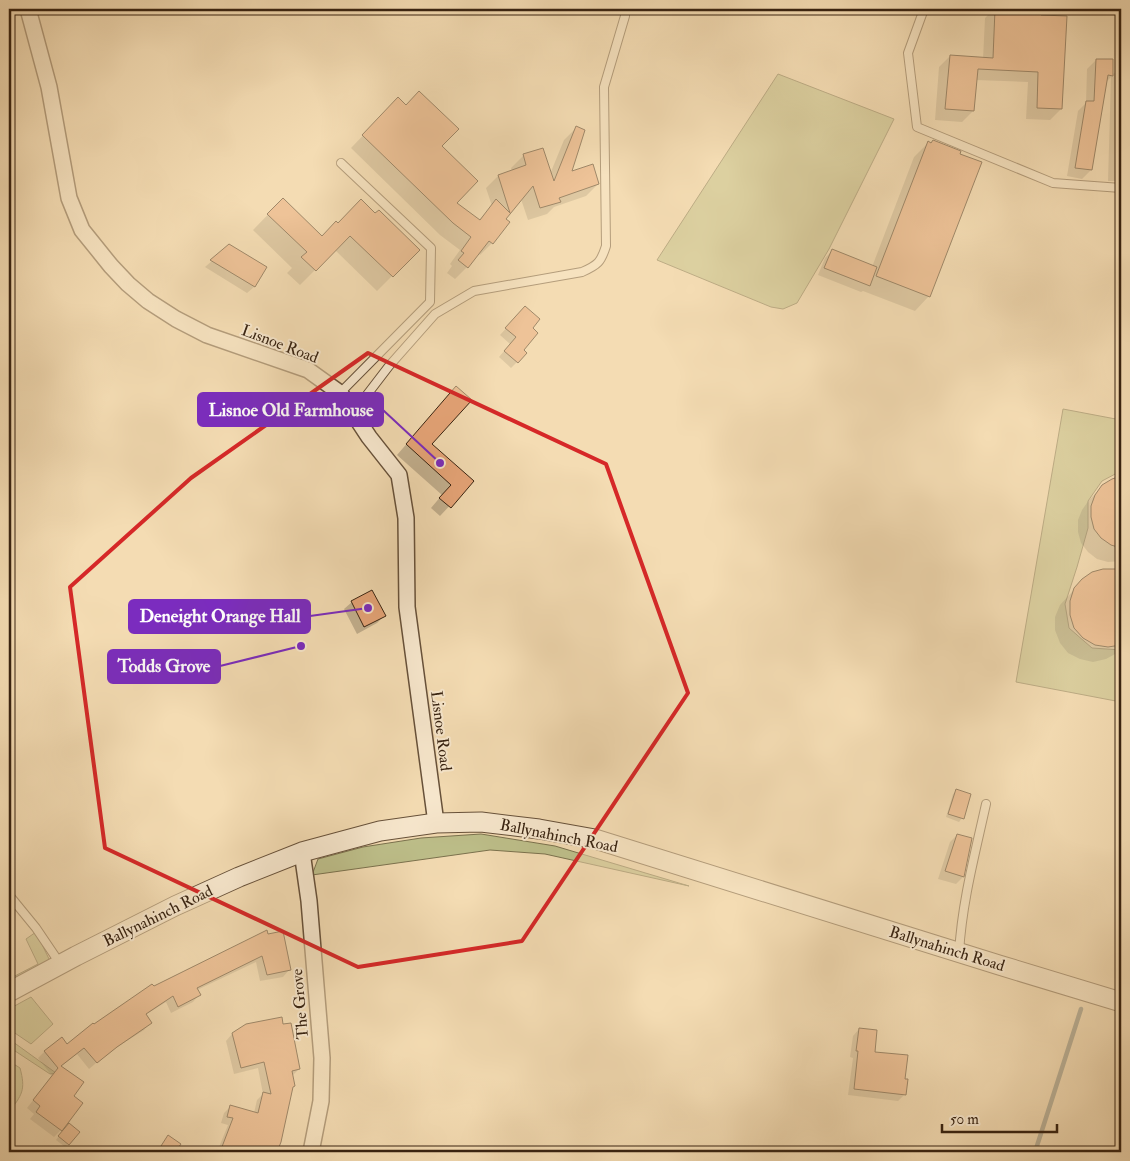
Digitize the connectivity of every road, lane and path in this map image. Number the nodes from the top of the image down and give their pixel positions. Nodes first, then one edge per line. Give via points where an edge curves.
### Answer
1 (28, 9) edge
2 (924, 9) edge
3 (625, 16) dead end
4 (341, 163) dead end
5 (1121, 188) edge
6 (340, 394) junction
7 (353, 413) junction
8 (986, 804) dead end
9 (436, 823) junction
10 (302, 852) junction
11 (9, 895) edge
12 (959, 953) junction
13 (60, 965) junction
14 (9, 992) edge
15 (1121, 1002) edge
16 (311, 1152) edge

1 - 6 street, Lisnoe Road via 49,87 69,198 82,230 111,266 148,301 176,320 207,335 308,370
2 - 5 lane via 908,53 917,127 1053,183
3 - 7 lane via 604,87 606,246 602,259 593,268 582,272 474,291 435,314
4 - 6 lane via 431,248 430,302
6 - 7 street, Lisnoe Road
7 - 9 street, Lisnoe Road via 399,475 406,518 407,606
8 - 12 lane via 964,902
9 - 10 street, Ballynahinch Road via 380,831
9 - 12 street, Ballynahinch Road via 481,822 539,828 595,839
10 - 13 street, Ballynahinch Road via 183,903
10 - 16 street, The Grove via 322,1058 321,1101
11 - 13 lane
12 - 15 street, Ballynahinch Road
13 - 14 street, Ballynahinch Road

